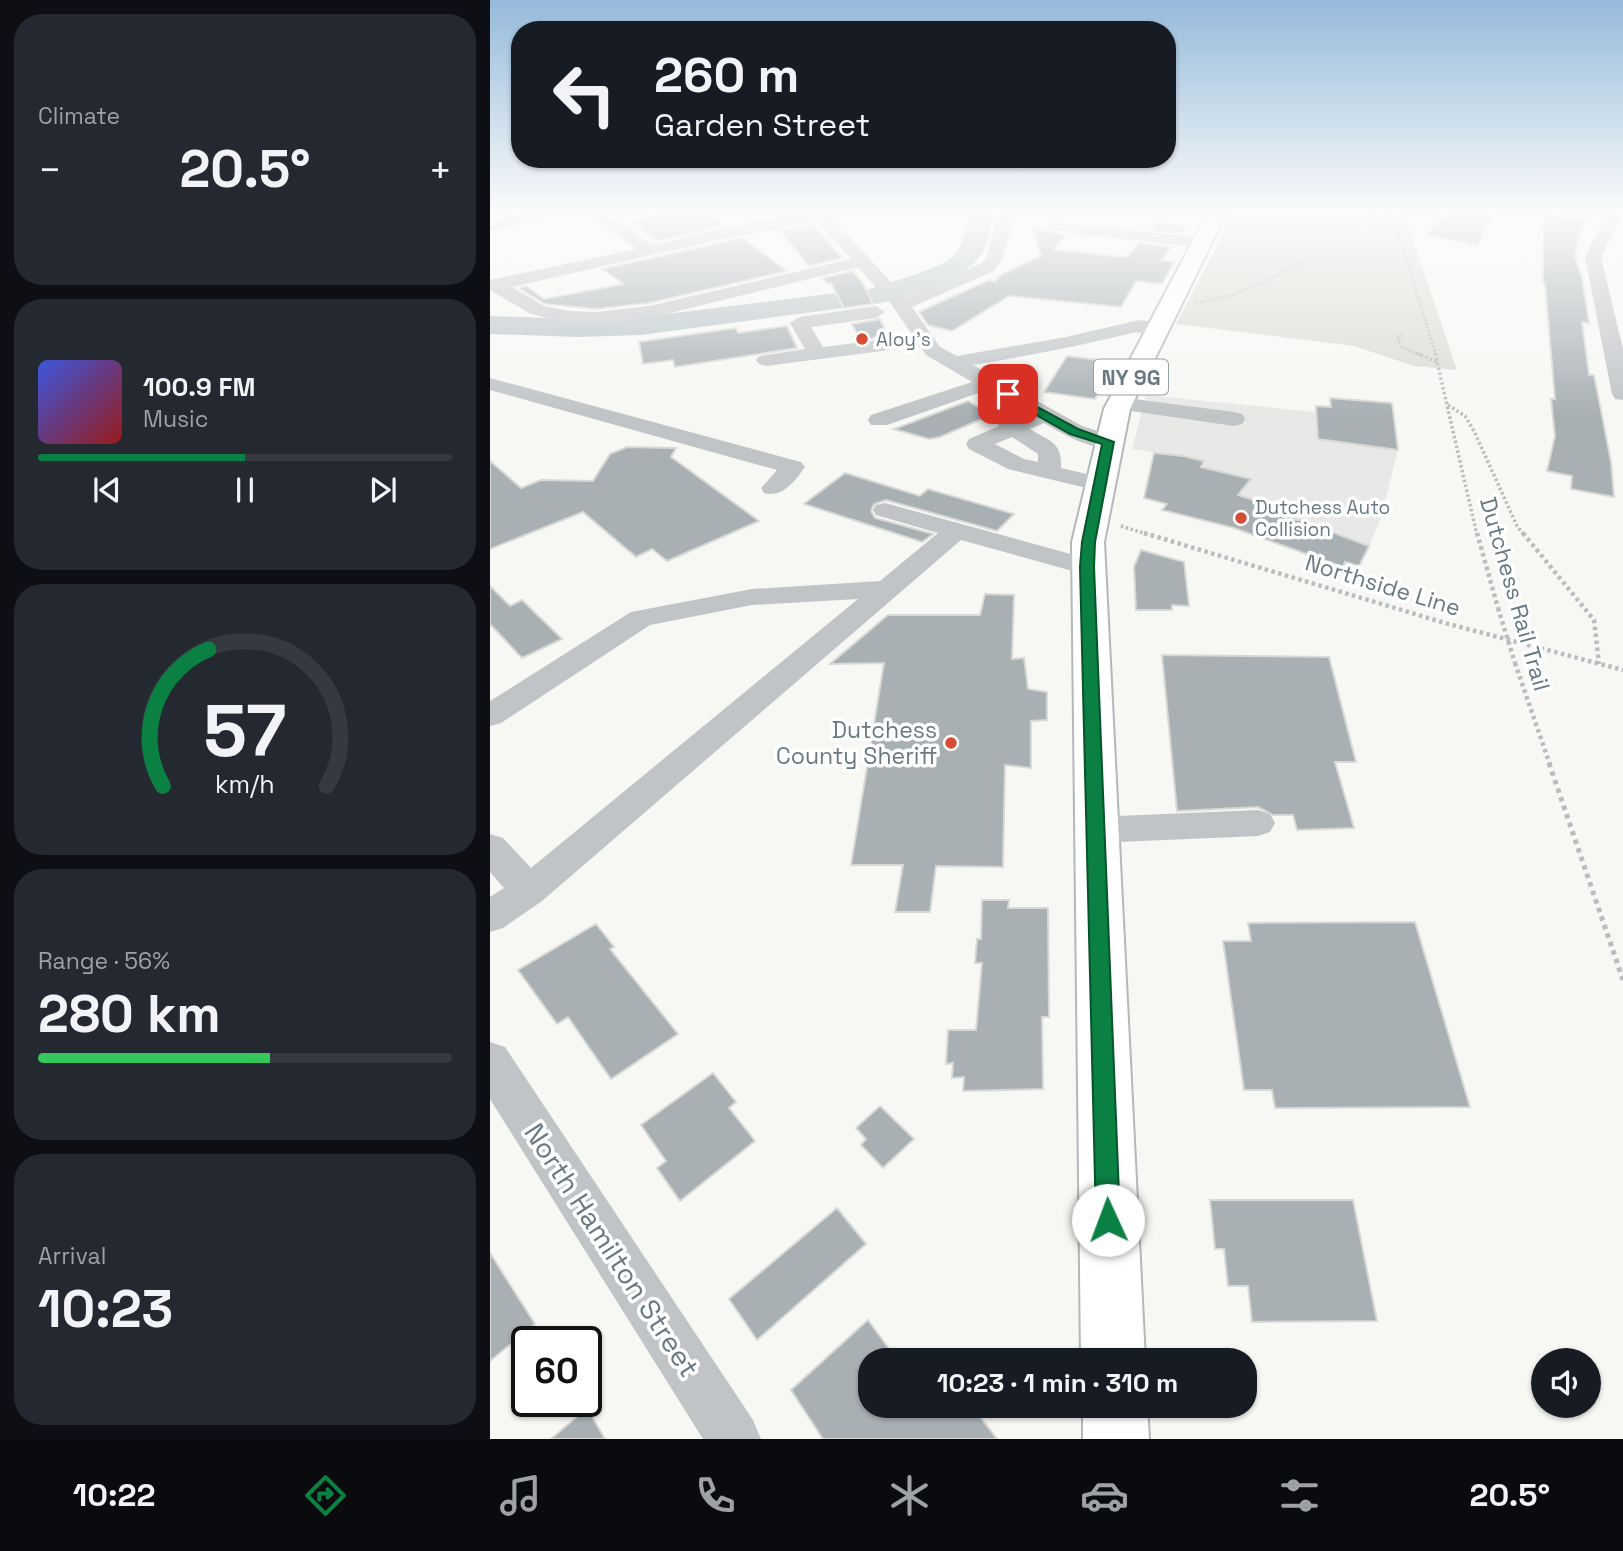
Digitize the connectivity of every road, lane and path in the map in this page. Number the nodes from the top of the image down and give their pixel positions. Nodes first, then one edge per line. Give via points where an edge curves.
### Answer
1 (510, 281) edge
2 (778, 281) edge
3 (881, 281) edge
4 (944, 281) edge
5 (1182, 281) edge
6 (1264, 281) edge
7 (1413, 281) edge
8 (1598, 281) edge
9 (493, 285) edge
10 (895, 297) junction
11 (1193, 303) dead end
12 (876, 312) dead end
13 (1158, 328) junction
14 (1403, 335) dead end
15 (924, 340) junction
16 (818, 355) junction
17 (766, 360) dead end
18 (1438, 362) junction
19 (952, 363) junction
20 (988, 383) junction
21 (490, 384) edge
22 (1008, 394) junction
23 (1623, 394) edge
24 (1447, 405) junction
25 (1045, 415) junction
26 (1234, 419) dead end
27 (879, 420) dead end
28 (1014, 429) junction
29 (1105, 462) junction
30 (1049, 473) junction
31 (773, 488) dead end
32 (885, 510) dead end
33 (957, 530) junction
34 (1087, 567) junction
35 (887, 589) junction
36 (1599, 664) junction
37 (1623, 670) edge
38 (490, 715) edge
39 (1258, 823) dead end
40 (1095, 830) junction
41 (490, 848) edge
42 (529, 891) junction
43 (490, 917) edge
44 (1623, 980) edge
45 (490, 1061) edge
46 (1113, 1348) edge
47 (1115, 1418) edge
48 (734, 1439) edge
49 (1116, 1439) edge

1 - 9 street
2 - 9 street via 649,312 596,318 538,310
3 - 10 street
4 - 10 street
5 - 13 main road, NY 9G
6 - 11 path via 1223,298
7 - 18 path, Dutchess Rail Trail
8 - 23 street
10 - 15 street
12 - 16 street via 799,323
13 - 19 street via 1139,326
13 - 29 main road, NY 9G
14 - 18 path via 1397,337 1401,347
15 - 16 street
15 - 19 street
16 - 17 street
18 - 24 path, Dutchess Rail Trail
19 - 20 street
20 - 22 street
20 - 27 street
21 - 31 street via 793,467
22 - 25 street
22 - 28 street via 998,411
24 - 36 path via 1465,416 1474,431 1517,526 1594,620
24 - 44 path, Dutchess Rail Trail, bridge via 1497,608
25 - 28 street
25 - 29 street via 1084,436
26 - 29 street
28 - 30 street via 1050,451
28 - 30 street via 977,444 1016,464
29 - 30 street
29 - 34 main road, NY 9G
29 - 36 path, Northside Line via 1445,623
32 - 33 street
33 - 34 street
33 - 35 street
34 - 40 main road, NY 9G
35 - 38 street via 752,597 641,618
35 - 42 street
36 - 37 path, Northside Line
39 - 40 street
40 - 46 main road, NY 9G
41 - 42 street
42 - 43 street
45 - 48 street, North Hamilton Street
47 - 49 main road

